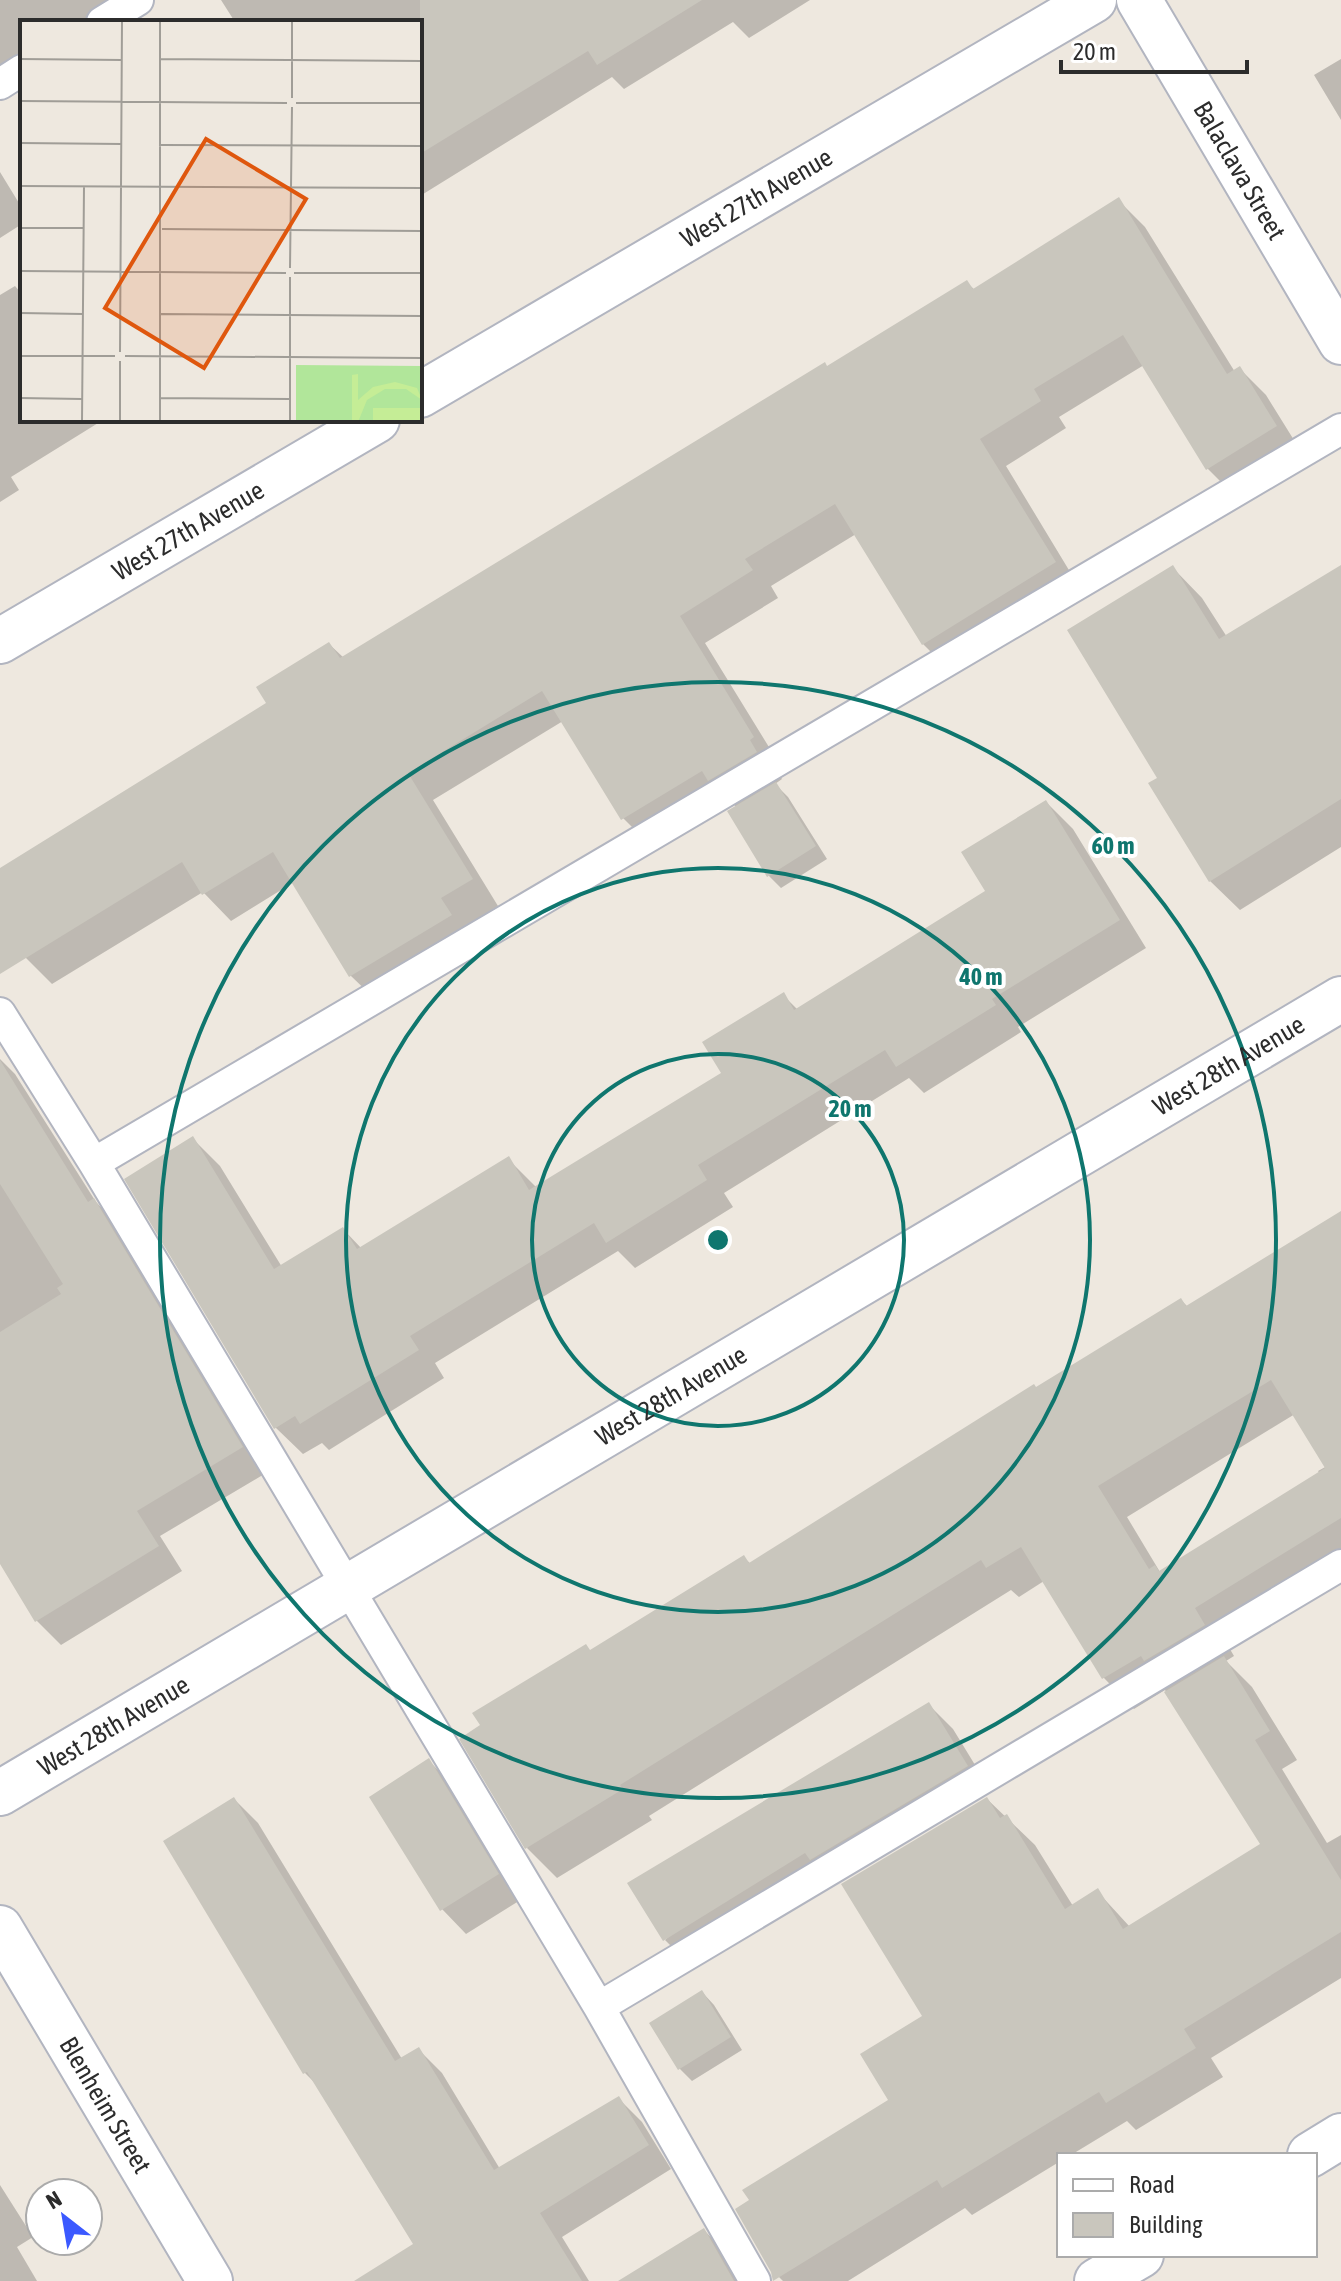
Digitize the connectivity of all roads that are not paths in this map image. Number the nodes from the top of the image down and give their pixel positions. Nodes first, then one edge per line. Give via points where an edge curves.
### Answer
1 (138, 0) edge
2 (1094, 0) edge
3 (1139, 0) edge
4 (105, 20) edge
5 (20, 71) edge
6 (0, 84) edge
7 (1341, 342) edge
8 (422, 394) edge
9 (374, 422) edge
10 (1341, 429) edge
11 (0, 641) edge
12 (1341, 999) edge
13 (0, 1013) edge
14 (94, 1163) junction
15 (1341, 1565) edge
16 (347, 1587) junction
17 (0, 1793) edge
18 (0, 1928) edge
19 (599, 2007) junction
20 (1341, 2136) edge
21 (1313, 2153) edge
22 (1138, 2257) edge
23 (210, 2281) edge
24 (755, 2281) edge
25 (1097, 2281) edge

1 - 4 lane
2 - 8 street, West 27th Avenue
3 - 7 street, Balaclava Street
5 - 6 lane
9 - 11 street, West 27th Avenue
10 - 14 lane
12 - 16 street, West 28th Avenue
13 - 14 lane
14 - 16 lane
15 - 19 lane
16 - 17 street, West 28th Avenue
16 - 19 lane
18 - 23 street, Blenheim Street
19 - 24 lane
20 - 21 street
22 - 25 street

